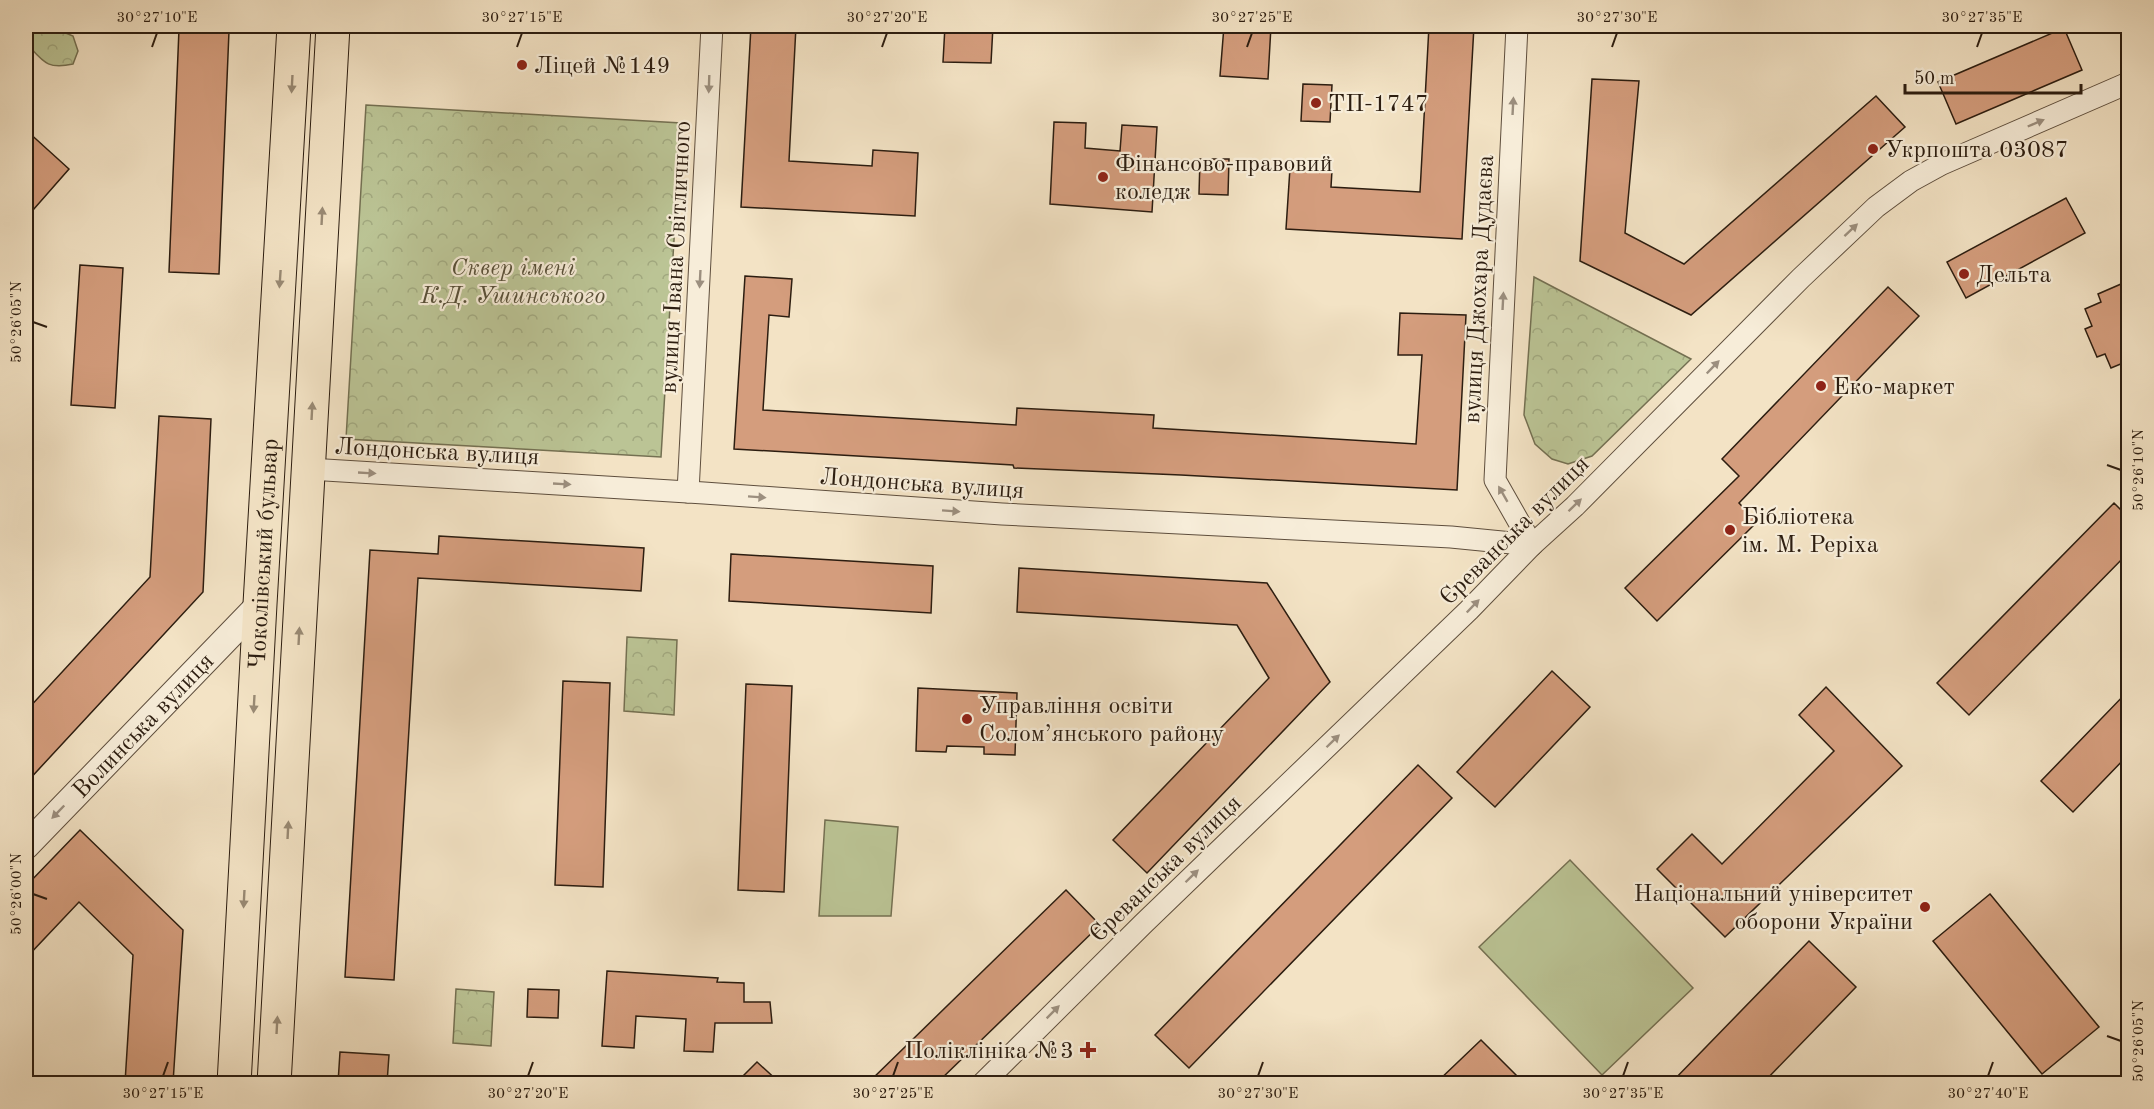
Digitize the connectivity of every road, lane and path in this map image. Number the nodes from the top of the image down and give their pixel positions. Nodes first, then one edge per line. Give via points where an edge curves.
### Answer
1 (294, 26) edge
2 (333, 26) edge
3 (712, 26) edge
4 (1517, 26) edge
5 (2128, 83) edge
6 (309, 469) junction
7 (688, 492) junction
8 (1532, 545) junction
9 (260, 603) junction
10 (26, 846) edge
11 (234, 1083) edge
12 (274, 1083) edge
13 (982, 1083) edge

1 -> 9 main road, Чоколівський бульвар
6 -> 2 main road, Чоколівський бульвар
3 -> 7 street, вулиця Івана Світличного
8 -> 4 street, вулиця Джохара Дудаєва via 1495,480
8 -> 5 street, Єреванська вулиця via 1876,207 1942,164
6 -> 7 street, Лондонська вулиця
12 -> 6 main road, Чоколівський бульвар
7 -> 8 street, Лондонська вулиця
13 -> 8 street, Єреванська вулиця
9 -> 10 street, Волинська вулиця
9 -> 11 main road, Чоколівський бульвар

